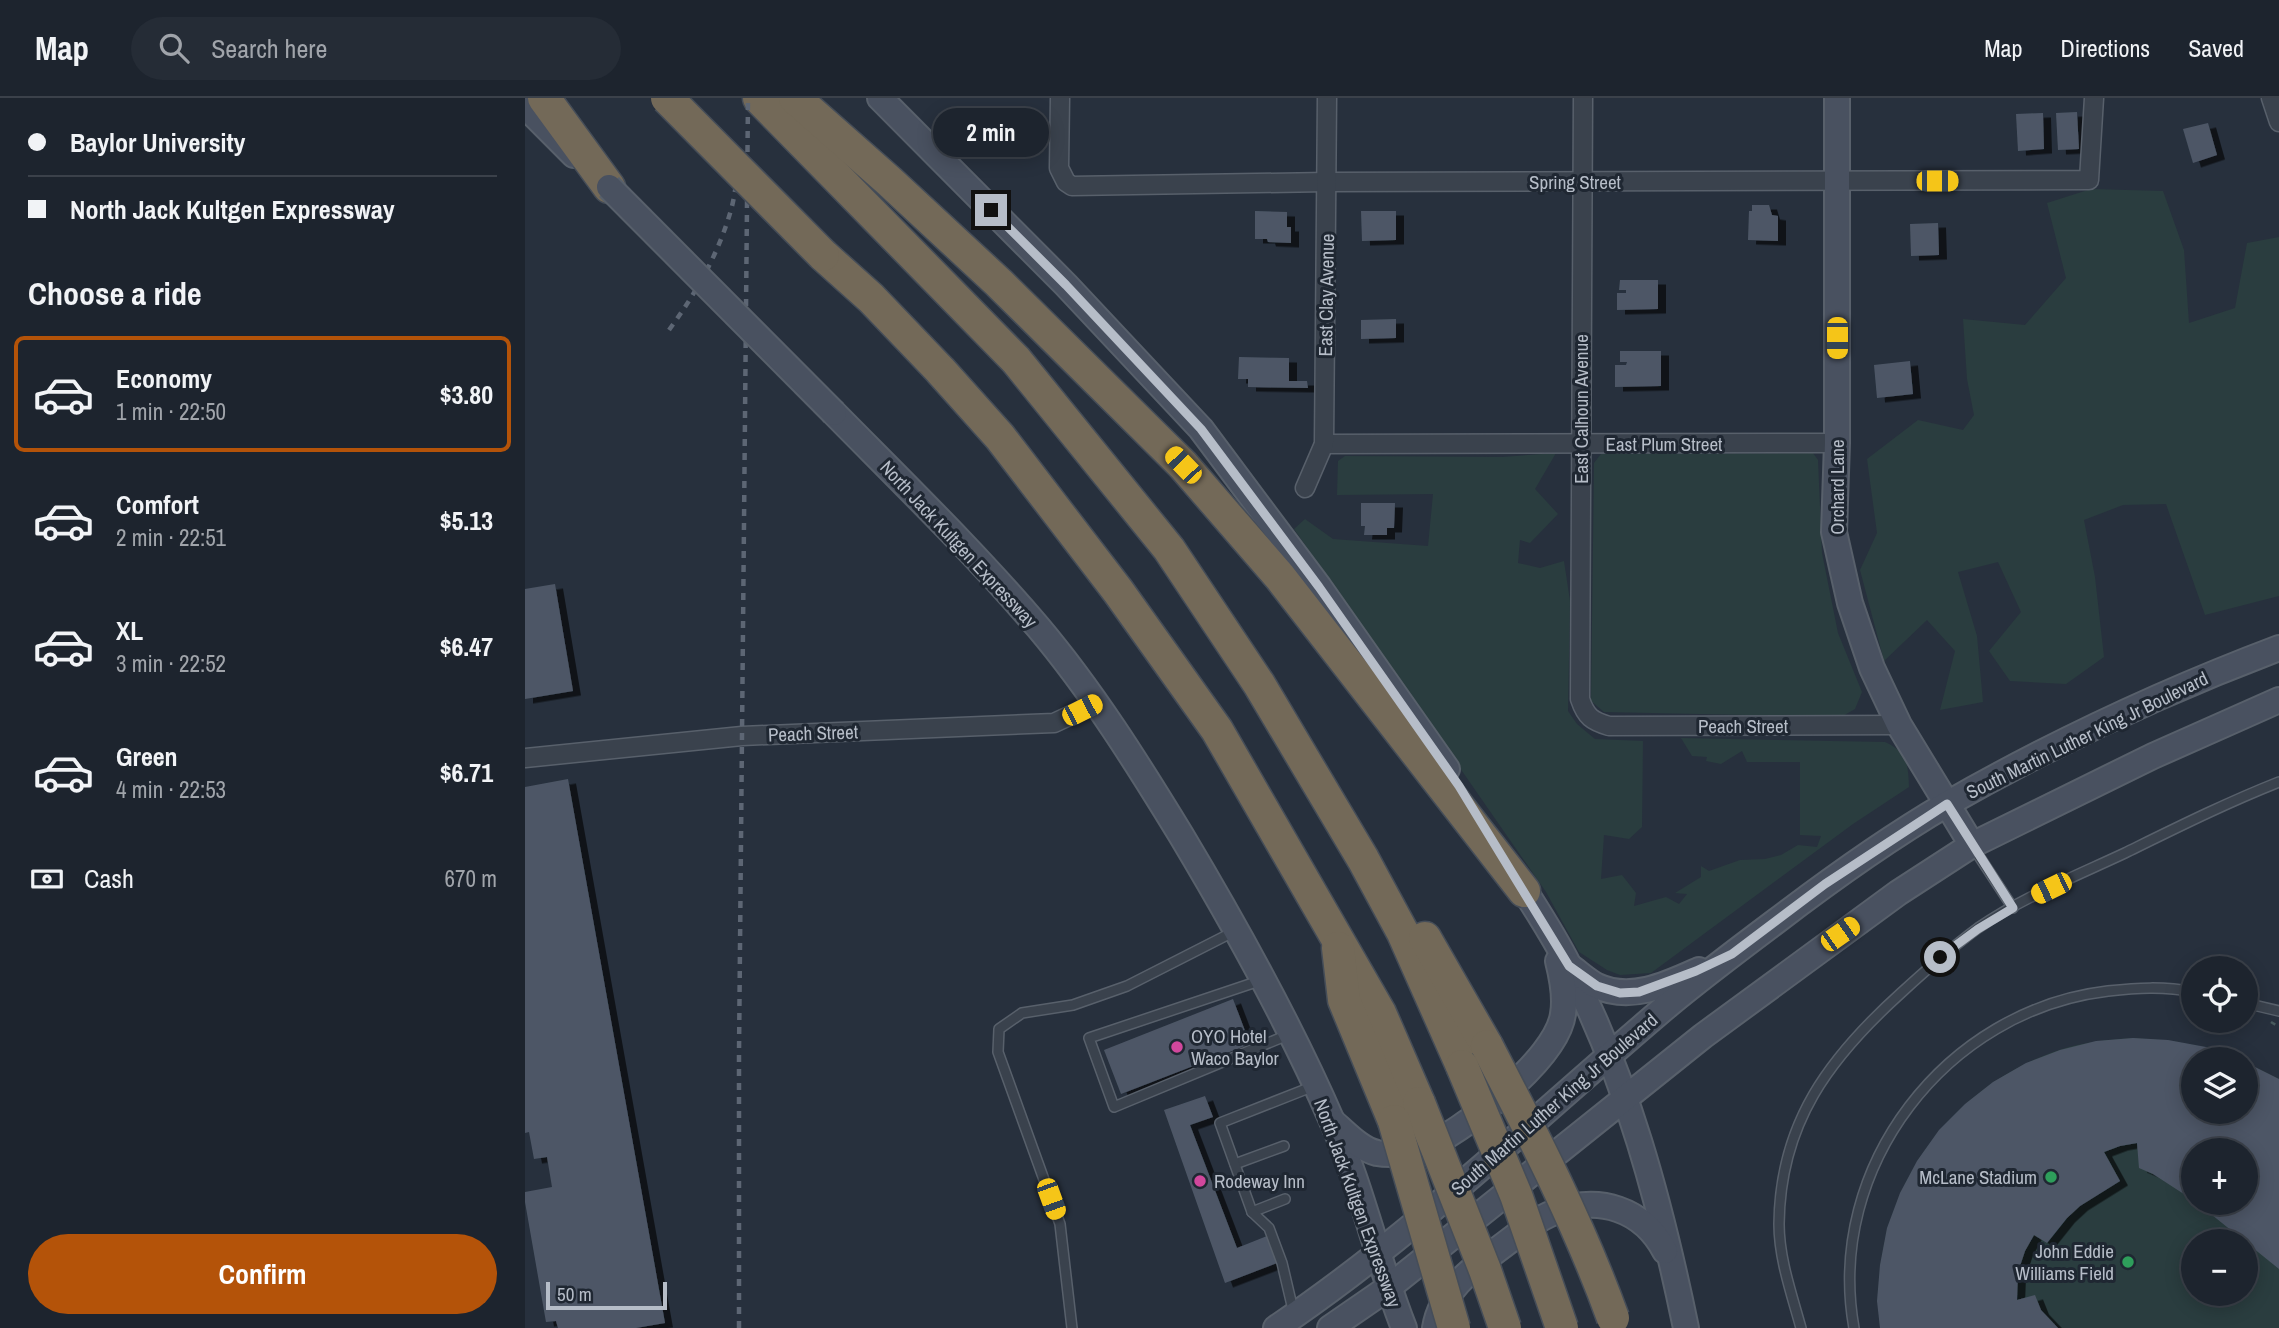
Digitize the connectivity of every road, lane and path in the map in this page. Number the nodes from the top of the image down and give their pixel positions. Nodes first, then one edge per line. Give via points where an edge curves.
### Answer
1 (544, 98) edge
2 (667, 98) edge
3 (759, 98) edge
4 (795, 98) edge
5 (880, 98) edge
6 (1061, 98) edge
7 (1327, 98) edge
8 (1583, 98) edge
9 (1837, 98) edge
10 (2094, 98) edge
11 (2271, 98) edge
12 (525, 106) edge
13 (2279, 122) edge
14 (1837, 181) junction
15 (1327, 182) junction
16 (1583, 182) junction
17 (609, 187) junction
18 (1837, 443) junction
19 (1324, 444) junction
20 (1580, 444) junction
21 (1305, 488) dead end
22 (2279, 648) edge
23 (1259, 684) junction
24 (2279, 700) edge
25 (1097, 703) junction
26 (1588, 718) joint
27 (1899, 725) junction
28 (525, 758) edge
29 (2279, 782) edge
30 (1947, 804) junction
31 (1972, 845) junction
32 (1532, 904) junction
33 (2013, 908) junction
34 (1236, 931) junction
35 (1732, 954) junction
36 (1569, 966) junction
37 (1263, 979) junction
38 (2181, 990) edge
39 (2258, 1006) edge
40 (2279, 1011) edge
41 (1292, 1033) junction
42 (1610, 1057) junction
43 (1316, 1085) junction
44 (1625, 1097) junction
45 (1407, 1112) junction
46 (1333, 1122) junction
47 (1284, 1146) dead end
48 (1235, 1164) junction
49 (1285, 1199) dead end
50 (1252, 1212) junction
51 (1377, 1255) junction
52 (1673, 1267) junction
53 (1388, 1288) junction
54 (1285, 1322) edge
55 (1614, 1323) edge
56 (1072, 1328) edge
57 (1330, 1328) edge
58 (1404, 1328) edge
59 (1435, 1328) edge
60 (1454, 1328) edge
61 (1505, 1328) edge
62 (1562, 1328) edge
63 (1686, 1328) edge
64 (1801, 1328) edge
65 (1854, 1328) edge

1 - 17 highway
2 - 45 highway, bridge via 940,369 1048,497 1217,730 1336,934 1344,1000
3 - 23 highway via 1016,360 1168,549
4 - 32 highway via 1017,300 1183,465 1280,577
5 - 32 main road via 1201,429 1397,697
6 - 15 street, Spring Street via 1059,167 1072,186
7 - 15 street, East Clay Avenue
8 - 16 street, East Calhoun Avenue
9 - 14 main road, Orchard Lane
10 - 14 street, Spring Street via 2089,180
11 - 13 street
12 - 17 main road, North Jack Kultgen Expressway
14 - 16 street, Spring Street
14 - 18 main road, Orchard Lane
15 - 16 street, Spring Street
15 - 19 street, East Clay Avenue
16 - 20 street, East Calhoun Avenue
17 - 25 main road, North Jack Kultgen Expressway, bridge via 974,555
18 - 20 street, East Plum Street
18 - 27 main road, Orchard Lane via 1834,532 1850,603 1872,668
19 - 20 street, East Plum Street
19 - 21 street, East Clay Avenue
20 - 26 street, East Calhoun Avenue via 1580,699
22 - 30 main road, South Martin Luther King Jr Boulevard via 2106,723
23 - 55 highway, bridge via 1379,863 1487,1046 1584,1245
23 - 62 highway, bridge via 1403,933 1516,1195
24 - 31 main road, South Martin Luther King Jr Boulevard
25 - 28 street, Peach Street via 1054,723 742,736
25 - 34 main road, North Jack Kultgen Expressway
26 - 27 street, Peach Street via 1609,726
27 - 30 main road, Orchard Lane
29 - 33 lane via 2184,823
30 - 31 main road, Orchard Lane
30 - 35 main road, South Martin Luther King Jr Boulevard via 1825,884
31 - 33 lane
31 - 44 main road, South Martin Luther King Jr Boulevard via 1820,948
32 - 36 main road
32 - 46 main road via 1556,952 1563,1015 1552,1042 1526,1074 1469,1122 1416,1151 1377,1153
33 - 64 lane via 1937,959 1865,1026 1807,1105 1785,1168 1779,1226
34 - 37 main road, North Jack Kultgen Expressway
34 - 56 lane via 1127,986 1073,1005 1022,1013 999,1029 998,1052 1060,1224
35 - 36 main road via 1639,992 1620,993 1597,986
35 - 42 main road, South Martin Luther King Jr Boulevard
36 - 42 main road
37 - 41 main road, North Jack Kultgen Expressway
37 - 41 lane via 1090,1038 1114,1107
38 - 65 lane via 2155,987 2058,1001 2013,1019 1978,1040 1931,1081 1900,1117 1865,1191 1854,1232 1850,1276
39 - 40 lane
41 - 43 main road, North Jack Kultgen Expressway
42 - 44 main road
42 - 51 main road, South Martin Luther King Jr Boulevard
43 - 46 main road, North Jack Kultgen Expressway
43 - 48 lane via 1220,1124
44 - 52 main road
44 - 53 main road, South Martin Luther King Jr Boulevard
45 - 60 highway, bridge
45 - 61 highway, bridge via 1485,1270
46 - 51 main road, North Jack Kultgen Expressway
47 - 48 lane
48 - 50 lane
49 - 50 lane
50 - 54 lane via 1269,1228 1282,1263
51 - 53 main road, North Jack Kultgen Expressway
51 - 54 main road, South Martin Luther King Jr Boulevard
52 - 59 main road via 1646,1224 1607,1205 1586,1204 1555,1212 1468,1272 1442,1304
52 - 63 main road
53 - 57 main road, South Martin Luther King Jr Boulevard
53 - 58 main road, North Jack Kultgen Expressway

